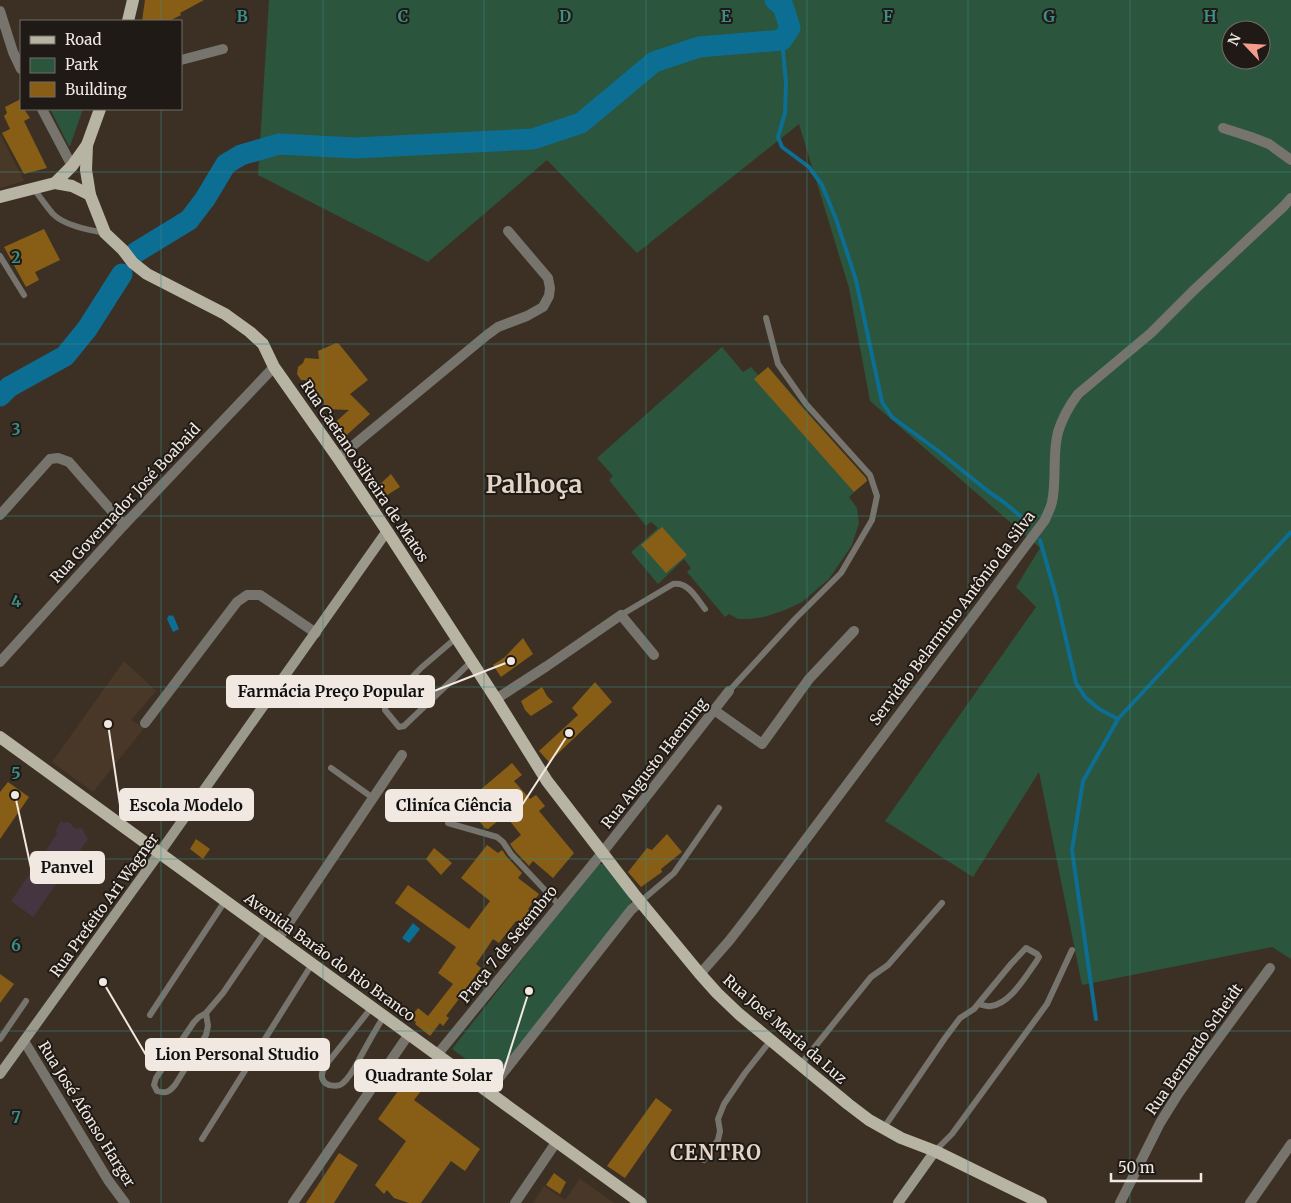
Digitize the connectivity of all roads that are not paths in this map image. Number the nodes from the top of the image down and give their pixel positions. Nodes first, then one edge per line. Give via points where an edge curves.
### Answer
1 (134, 0) edge
2 (1, 14) edge
3 (128, 20) edge
4 (223, 49) dead end
5 (17, 52) edge
6 (182, 60) edge
7 (20, 65) edge
8 (43, 110) edge
9 (100, 110) edge
10 (1223, 128) dead end
11 (87, 145) junction
12 (1291, 160) edge
13 (72, 166) junction
14 (56, 183) junction
15 (34, 188) junction
16 (90, 195) junction
17 (0, 197) edge
18 (1291, 198) edge
19 (508, 231) dead end
20 (105, 233) junction
21 (0, 256) edge
22 (24, 295) dead end
23 (766, 318) dead end
24 (274, 367) junction
25 (338, 458) junction
26 (0, 515) edge
27 (124, 525) junction
28 (387, 531) junction
29 (706, 609) dead end
30 (620, 615) junction
31 (854, 631) dead end
32 (316, 633) junction
33 (456, 638) junction
34 (654, 655) dead end
35 (472, 661) junction
36 (0, 662) edge
37 (729, 691) joint
38 (496, 698) junction
39 (714, 710) junction
40 (145, 723) dead end
41 (0, 737) edge
42 (402, 755) dead end
43 (331, 768) dead end
44 (373, 798) junction
45 (719, 808) dead end
46 (448, 823) dead end
47 (160, 853) junction
48 (602, 853) junction
49 (225, 901) junction
50 (640, 902) junction
51 (942, 903) dead end
52 (560, 905) junction
53 (266, 930) junction
54 (278, 939) junction
55 (1072, 950) dead end
56 (312, 964) junction
57 (1270, 968) dead end
58 (700, 974) junction
59 (26, 1001) dead end
60 (979, 1004) junction
61 (372, 1007) junction
62 (206, 1013) junction
63 (150, 1015) dead end
64 (384, 1016) junction
65 (409, 1034) junction
66 (0, 1039) edge
67 (771, 1040) junction
68 (24, 1041) junction
69 (437, 1055) junction
70 (801, 1064) junction
71 (0, 1074) edge
72 (488, 1092) junction
73 (883, 1128) junction
74 (202, 1139) dead end
75 (557, 1141) junction
76 (1291, 1144) edge
77 (935, 1151) junction
78 (704, 1160) dead end
79 (125, 1203) edge
80 (293, 1203) edge
81 (515, 1203) edge
82 (641, 1203) edge
83 (898, 1203) edge
84 (1041, 1203) edge
85 (1120, 1203) edge
86 (1250, 1203) edge

1 - 3 main road
2 - 5 street
4 - 6 street
5 - 7 street
8 - 13 street
9 - 11 main road
10 - 12 street via 1269,144
11 - 13 main road
11 - 16 main road, Rua Caetano Silveira de Matos
13 - 14 main road
14 - 15 main road
14 - 16 main road
15 - 17 main road
15 - 20 lane via 54,215 72,225
16 - 20 main road, Rua Caetano Silveira de Matos
18 - 58 street, Servidão Belarmino Antônio da Silva via 1150,333 1078,394 1058,432 1052,504 1045,520 750,914
19 - 25 street via 548,278 549,296 543,307 487,335
20 - 24 main road, Rua Caetano Silveira de Matos via 146,274 225,314 250,332 263,344
21 - 22 lane
23 - 37 lane via 778,364 806,404 870,475 877,496 872,520 841,573
24 - 25 main road, Rua Caetano Silveira de Matos
24 - 27 street, Rua Governador José Boabaid
25 - 28 main road, Rua Caetano Silveira de Matos
26 - 27 street via 50,459 58,458 69,462
27 - 36 street, Rua Governador José Boabaid
28 - 32 street, Rua Prefeito Ari Wagner
28 - 33 main road, Rua Caetano Silveira de Matos
29 - 30 lane via 680,583
30 - 34 street
30 - 38 street
31 - 39 street via 809,679 762,744
32 - 40 street via 260,595 247,595 237,602
32 - 47 street, Rua Prefeito Ari Wagner
33 - 35 main road, Rua Caetano Silveira de Matos
33 - 35 lane via 421,668 387,703 385,710 399,727 404,726
35 - 38 main road, Rua Caetano Silveira de Matos
37 - 39 street, Rua Augusto Haeming
38 - 48 main road, Rua Caetano Silveira de Matos via 547,781
39 - 48 street, Rua Augusto Haeming
41 - 47 main road, Avenida Barão do Rio Branco
42 - 44 street
43 - 44 lane
44 - 54 street
45 - 50 lane via 674,873
46 - 52 lane via 503,842
47 - 49 main road, Avenida Barão do Rio Branco
47 - 68 street, Rua Prefeito Ari Wagner
48 - 50 main road, Rua José Maria da Luz
48 - 52 street, Praça 7 de Setembro
49 - 53 main road, Avenida Barão do Rio Branco
49 - 63 lane
50 - 58 main road, Rua José Maria da Luz
50 - 72 street
51 - 70 lane via 888,965 871,977
52 - 69 street, Praça 7 de Setembro
53 - 54 main road, Avenida Barão do Rio Branco
53 - 62 lane
54 - 56 main road, Avenida Barão do Rio Branco
55 - 77 lane via 1047,1004 952,1134
56 - 61 main road, Avenida Barão do Rio Branco
56 - 74 lane
57 - 85 street, Rua Bernardo Scheidt via 1178,1094
58 - 67 main road, Rua José Maria da Luz via 739,1014
59 - 66 lane
60 - 60 lane via 1026,948 1037,954 1036,962 1006,1000 989,1006
60 - 73 lane via 960,1018
61 - 64 main road, Avenida Barão do Rio Branco
61 - 64 lane via 325,1066 322,1080 326,1084 339,1086 344,1082
62 - 62 lane via 194,1022 156,1078 157,1091 169,1092 175,1085 206,1035
64 - 65 main road, Avenida Barão do Rio Branco
65 - 69 main road, Avenida Barão do Rio Branco
65 - 80 street
67 - 70 main road, Rua José Maria da Luz
67 - 78 lane via 724,1104 718,1119 718,1140
68 - 71 street, Rua Prefeito Ari Wagner
68 - 79 street, Rua José Afonso Harger
69 - 72 main road, Avenida Barão do Rio Branco
70 - 73 main road, Rua José Maria da Luz via 848,1104
72 - 75 main road, Avenida Barão do Rio Branco
73 - 77 main road, Rua José Maria da Luz
75 - 81 street
75 - 82 main road, Avenida Barão do Rio Branco
76 - 86 street
77 - 83 street
77 - 84 main road, Rua José Maria da Luz

